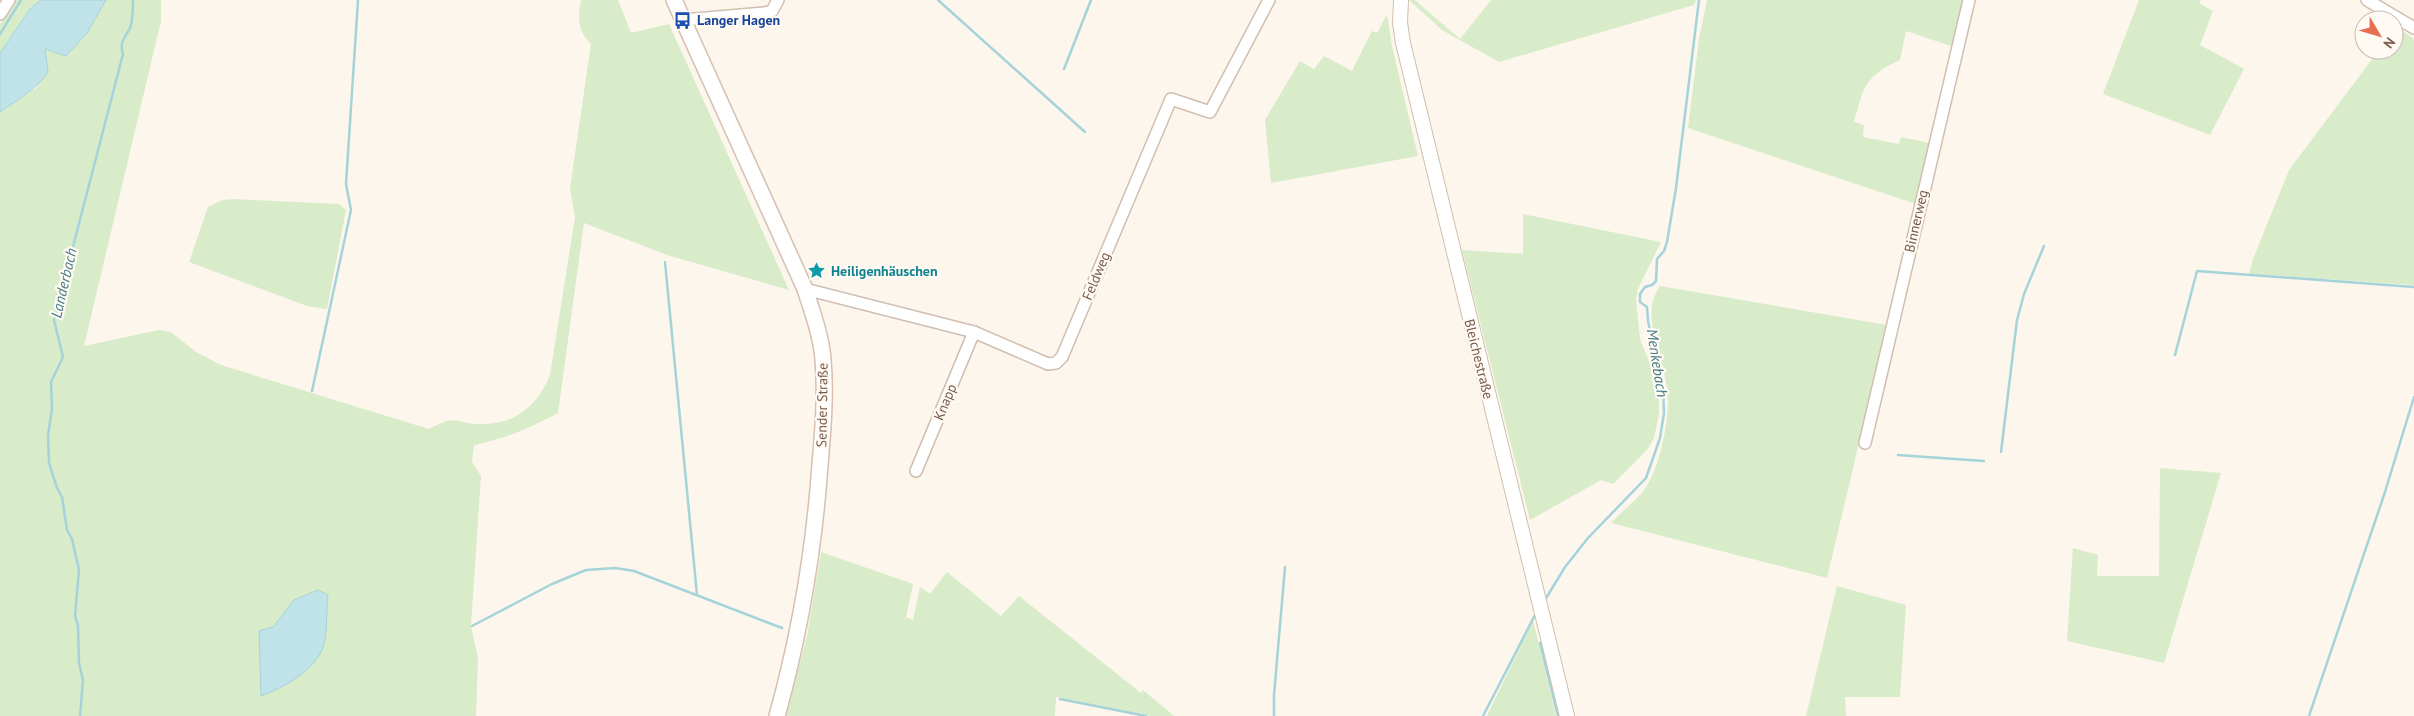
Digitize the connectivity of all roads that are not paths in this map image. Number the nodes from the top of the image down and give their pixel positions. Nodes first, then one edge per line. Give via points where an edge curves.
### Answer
1 (9, 0) edge
2 (674, 0) edge
3 (778, 0) edge
4 (1269, 0) edge
5 (1401, 0) edge
6 (1969, 0) edge
7 (2367, 0) edge
8 (0, 14) edge
9 (683, 20) junction
10 (2414, 28) edge
11 (805, 289) junction
12 (974, 332) junction
13 (1865, 443) dead end
14 (916, 471) dead end
15 (777, 716) edge
16 (1567, 716) edge

1 - 8 street
2 - 9 main road, Sender Straße
3 - 9 street via 772,11 764,14
4 - 12 street, Feldweg via 1210,112 1171,99 1062,357 1056,363 1048,364
5 - 16 street, Bleichestraße via 1402,43
6 - 13 street, Binnerweg
7 - 10 street
9 - 11 main road, Sender Straße
11 - 12 street, Feldweg
11 - 15 main road, Sender Straße via 823,357 824,407 809,574
12 - 14 street, Knapp

